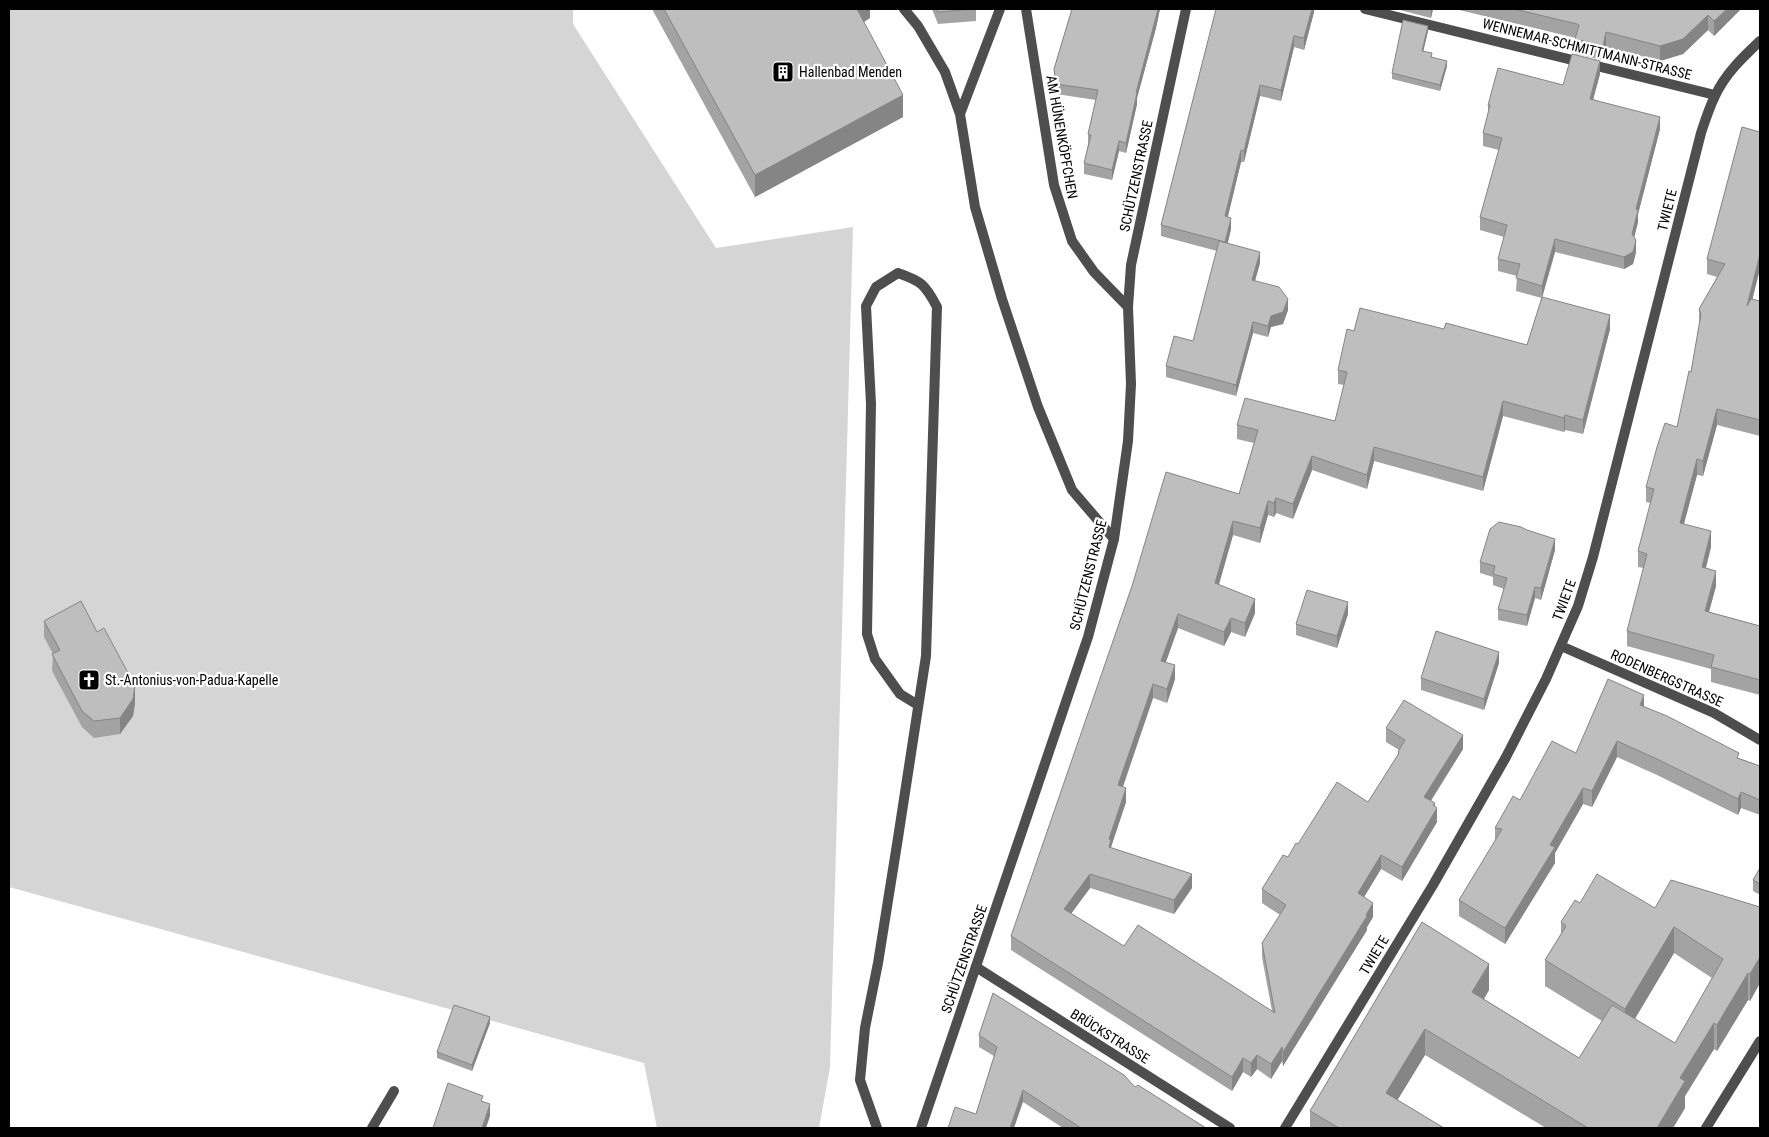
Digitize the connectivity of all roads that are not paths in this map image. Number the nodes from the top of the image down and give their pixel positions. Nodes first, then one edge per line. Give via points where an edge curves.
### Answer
1 (904, 9) edge
2 (1000, 9) edge
3 (1026, 9) edge
4 (1186, 9) edge
5 (1364, 9) edge
6 (1760, 41) edge
7 (1715, 95) junction
8 (960, 114) junction
9 (1128, 307) junction
10 (1114, 539) junction
11 (1561, 646) junction
12 (918, 705) junction
13 (1760, 740) edge
14 (976, 967) junction
15 (1760, 1041) edge
16 (394, 1091) dead end
17 (372, 1128) edge
18 (877, 1128) edge
19 (921, 1128) edge
20 (1230, 1128) edge
21 (1285, 1128) edge
22 (1706, 1128) edge

1 - 8 street via 945,72
2 - 8 street
3 - 9 street, AM HÜNENKÖPFCHEN via 1054,185 1072,241 1094,272
4 - 9 street, SCHÜTZENSTRASSE via 1131,265
5 - 7 street, WENNEMAR-SCHMITTMANN-STRASSE
6 - 7 street, TWIETE via 1737,63
7 - 11 street, TWIETE via 1701,133 1593,557
8 - 10 street via 975,207 1038,407 1072,490
9 - 10 street, SCHÜTZENSTRASSE via 1131,384 1128,441
10 - 14 street, SCHÜTZENSTRASSE via 1088,637
11 - 13 street, RODENBERGSTRASSE via 1714,712
11 - 21 street, TWIETE via 1506,757 1433,885
12 - 12 street via 926,656 937,307 918,280 898,273 876,286 866,306 871,404 867,634 875,658 900,694
12 - 18 street via 865,1028 860,1080
14 - 19 street, SCHÜTZENSTRASSE
14 - 20 street, BRÜCKSTRASSE
15 - 22 street
16 - 17 street

